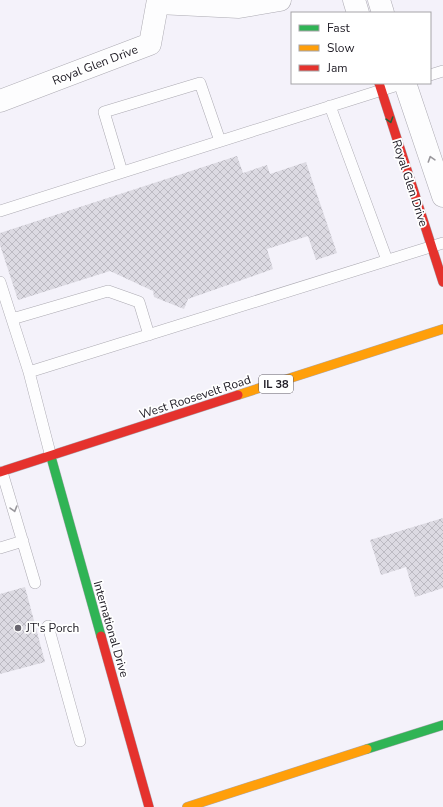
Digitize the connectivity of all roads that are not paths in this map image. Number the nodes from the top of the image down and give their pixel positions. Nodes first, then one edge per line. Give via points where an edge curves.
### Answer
1 (280, 0) edge
2 (354, 0) edge
3 (378, 0) edge
4 (158, 1) edge
5 (358, 12) edge
6 (383, 12) edge
7 (443, 72) edge
8 (431, 75) edge
9 (399, 84) edge
10 (405, 84) edge
11 (380, 87) edge
12 (0, 101) edge
13 (330, 106) junction
14 (220, 141) junction
15 (122, 172) junction
16 (443, 196) edge
17 (0, 211) edge
18 (443, 243) edge
19 (431, 246) junction
20 (387, 260) junction
21 (0, 282) edge
22 (443, 282) edge
23 (12, 319) junction
24 (443, 329) edge
25 (149, 335) junction
26 (29, 372) junction
27 (51, 457) junction
28 (1, 472) edge
29 (23, 541) junction
30 (0, 548) edge
31 (35, 583) dead end
32 (48, 626) dead end
33 (443, 725) edge
34 (80, 741) dead end
35 (206, 804) edge
36 (149, 807) edge
37 (187, 807) edge

1 - 4 street, Royal Glen Drive via 239,7
2 - 5 street
3 - 6 street
4 - 12 street, Royal Glen Drive via 150,44
7 - 8 lane
9 - 11 lane
16 -> 10 street
11 - 13 lane
11 -> 19 street, Royal Glen Drive
13 - 14 lane
13 - 20 lane
14 - 15 lane
14 - 15 lane via 200,83 104,112
15 - 17 lane
18 - 19 lane
19 - 20 lane
19 - 22 street, Royal Glen Drive
20 - 25 lane
21 - 23 lane
23 - 25 lane via 108,290 139,302
23 - 26 lane
24 - 27 street, West Roosevelt Road / IL 38
25 - 26 lane
26 - 27 lane
27 - 28 street, IL 38
27 - 36 street, International Drive
28 -> 29 lane
29 - 30 lane
29 - 31 lane
32 - 34 lane
33 - 35 street
35 - 37 street

